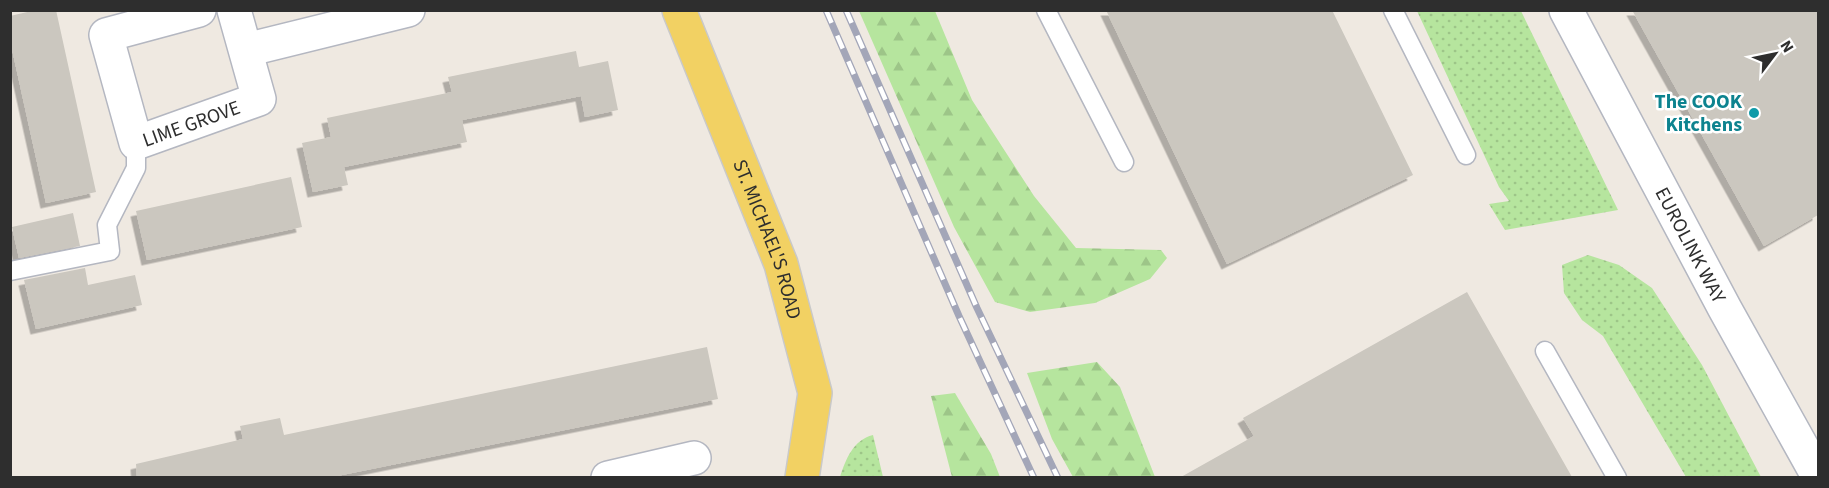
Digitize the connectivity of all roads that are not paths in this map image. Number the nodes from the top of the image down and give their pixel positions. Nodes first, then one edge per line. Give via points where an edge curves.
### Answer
1 (199, 10) edge
2 (234, 10) edge
3 (408, 10) edge
4 (679, 10) edge
5 (1046, 10) edge
6 (1393, 10) edge
7 (1566, 10) edge
8 (246, 50) junction
9 (136, 143) junction
10 (1466, 155) dead end
11 (1124, 162) dead end
12 (10, 271) edge
13 (1545, 351) dead end
14 (694, 458) dead end
15 (627, 476) edge
16 (1818, 476) edge
17 (802, 477) edge
18 (1617, 477) edge

1 - 9 street, LIME GROVE via 106,35
2 - 8 street, LIME GROVE
3 - 8 street
4 - 17 main road, ST. MICHAEL'S ROAD via 781,264 815,393
5 - 11 lane
6 - 10 lane
7 - 16 street, EUROLINK WAY via 1698,261
8 - 9 street, LIME GROVE via 259,99
9 - 12 lane via 136,168 106,225 110,251
13 - 18 lane
14 - 15 street

